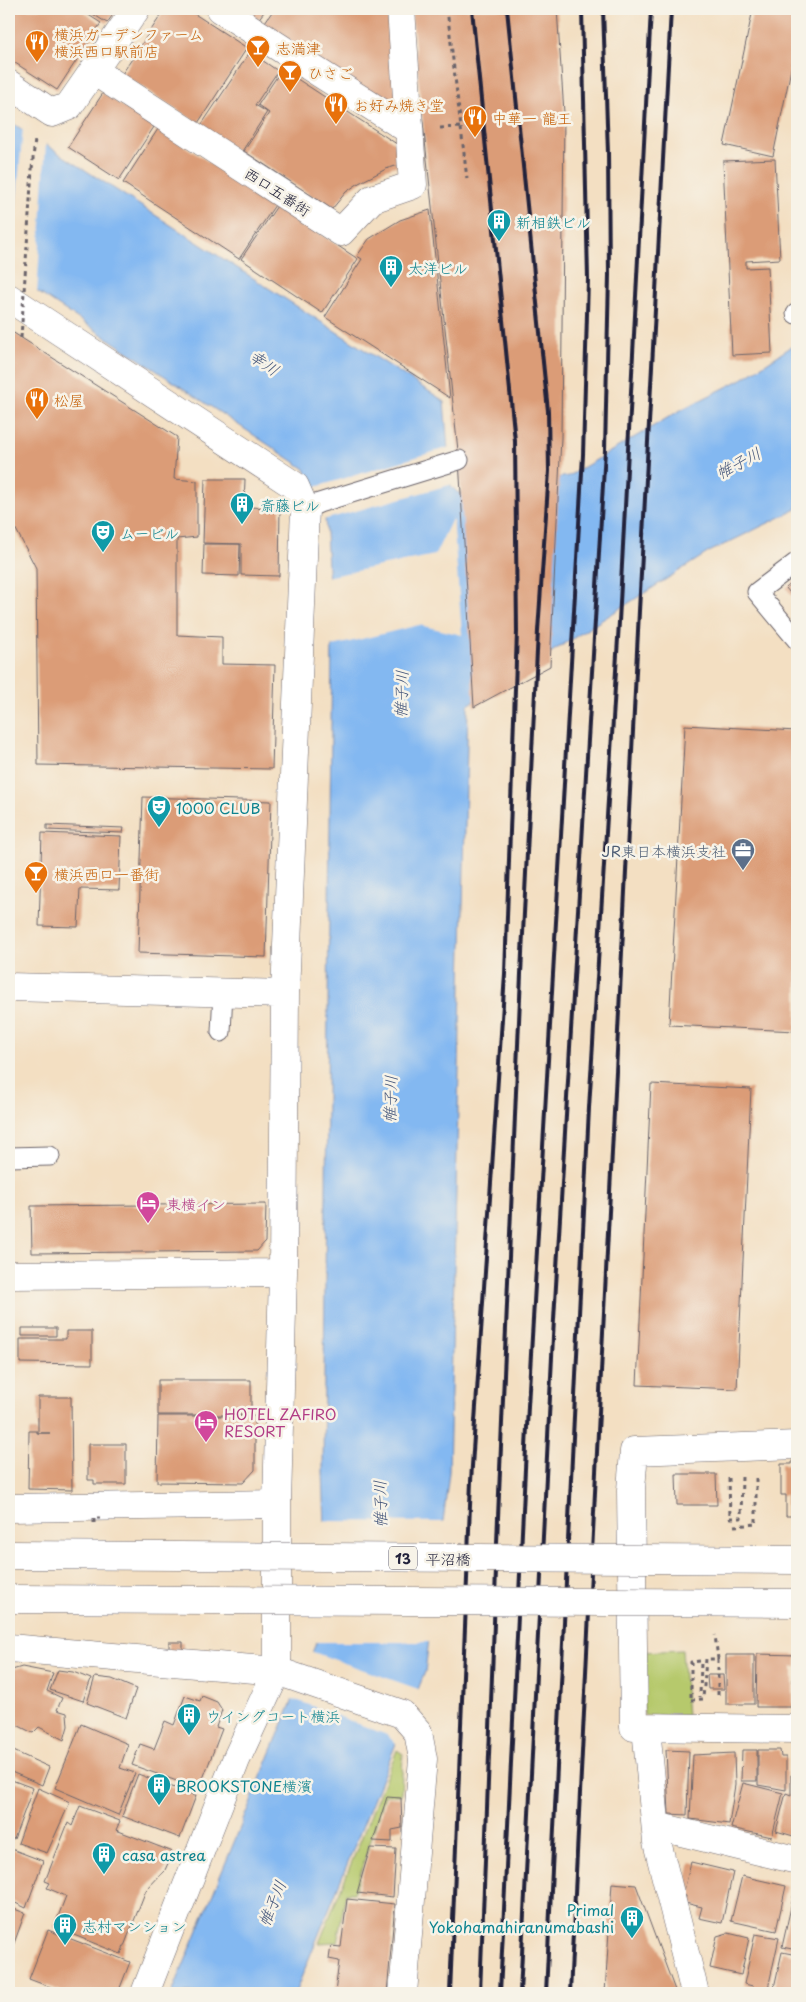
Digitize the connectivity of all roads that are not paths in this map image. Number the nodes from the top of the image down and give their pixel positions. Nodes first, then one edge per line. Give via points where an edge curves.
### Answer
1 (136, 9) edge
2 (220, 9) edge
3 (401, 9) edge
4 (94, 71) junction
5 (9, 84) edge
6 (409, 130) junction
7 (9, 298) edge
8 (459, 460) dead end
9 (305, 509) junction
10 (797, 562) edge
11 (797, 640) edge
12 (9, 987) edge
13 (223, 992) junction
14 (285, 994) junction
15 (222, 1032) dead end
16 (9, 1156) edge
17 (50, 1156) dead end
18 (283, 1273) junction
19 (9, 1275) edge
20 (797, 1445) edge
21 (277, 1504) junction
22 (9, 1508) edge
23 (9, 1555) edge
24 (797, 1560) edge
25 (9, 1599) edge
26 (797, 1603) edge
27 (9, 1648) edge
28 (277, 1671) junction
29 (646, 1728) junction
30 (797, 1729) edge
31 (656, 1826) junction
32 (797, 1860) edge
33 (145, 1993) edge
34 (403, 1993) edge
35 (695, 1993) edge

1 - 4 street
2 - 6 street
3 - 6 street, 西口五番街
4 - 5 street via 69,106 52,113
4 - 6 street, 西口五番街 via 341,232 372,200 413,185
7 - 9 street via 296,486
8 - 9 lane
9 - 14 street
10 - 11 lane via 757,592
12 - 13 street
13 - 14 street
13 - 15 lane
14 - 18 street
16 - 17 lane
18 - 19 street
18 - 21 street
20 - 29 street via 634,1451 631,1490 634,1727
21 - 22 street
21 - 28 street
23 - 24 street, 平沼橋 / 13, bridge
25 - 26 street, bridge
27 - 28 street
28 - 33 street via 236,1760
28 - 34 street via 402,1714 418,1732 423,1759
29 - 30 street
29 - 31 street
31 - 32 street
31 - 35 street via 657,1842

